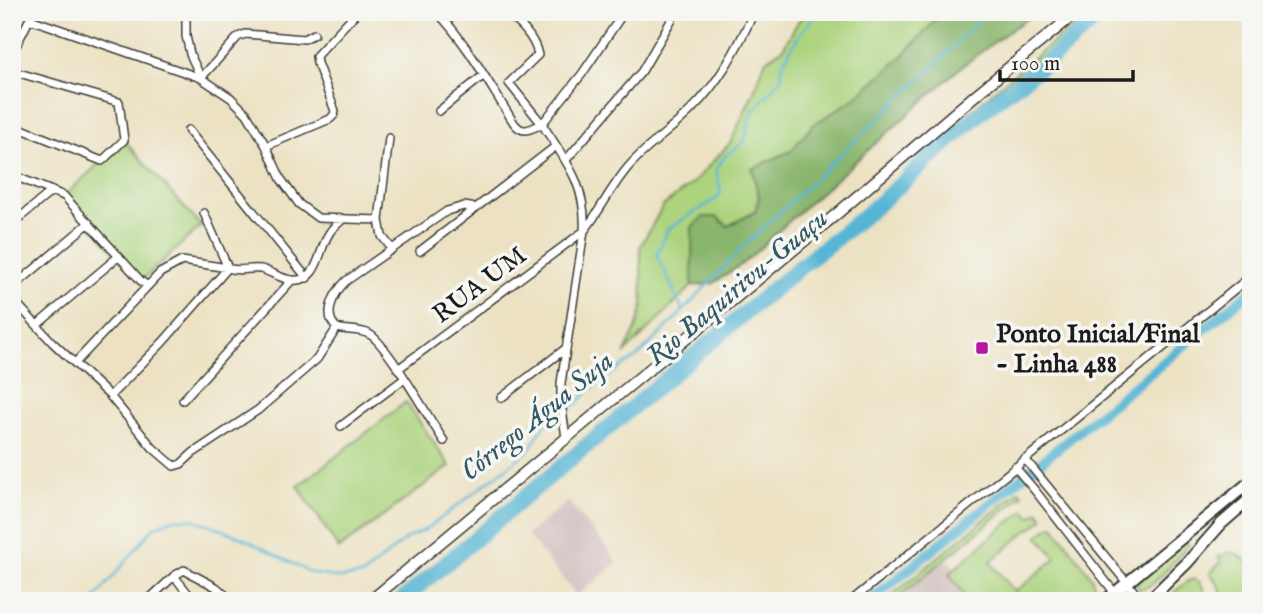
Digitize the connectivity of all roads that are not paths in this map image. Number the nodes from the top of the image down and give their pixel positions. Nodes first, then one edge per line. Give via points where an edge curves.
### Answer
1 (186, 12) edge
2 (437, 12) edge
3 (504, 12) edge
4 (624, 12) edge
5 (676, 12) edge
6 (754, 12) edge
7 (1077, 12) edge
8 (355, 14) edge
9 (32, 15) edge
10 (314, 34) dead end
11 (12, 54) edge
12 (12, 71) edge
13 (484, 75) junction
14 (201, 78) junction
15 (439, 111) dead end
16 (542, 124) junction
17 (12, 125) edge
18 (188, 130) dead end
19 (389, 138) dead end
20 (266, 146) junction
21 (556, 146) junction
22 (566, 160) junction
23 (12, 175) edge
24 (52, 191) junction
25 (476, 208) junction
26 (204, 213) dead end
27 (342, 220) junction
28 (379, 220) junction
29 (89, 223) junction
30 (12, 224) edge
31 (584, 231) junction
32 (393, 249) junction
33 (420, 251) dead end
34 (118, 256) junction
35 (228, 268) junction
36 (1251, 276) edge
37 (307, 278) junction
38 (292, 280) junction
39 (148, 286) junction
40 (12, 288) edge
41 (12, 298) edge
42 (37, 325) junction
43 (337, 328) junction
44 (565, 349) junction
45 (75, 363) junction
46 (398, 369) junction
47 (404, 379) junction
48 (110, 396) junction
49 (501, 398) dead end
50 (183, 400) dead end
51 (341, 426) dead end
52 (566, 438) junction
53 (444, 441) dead end
54 (1028, 462) junction
55 (1018, 471) junction
56 (1251, 481) edge
57 (1251, 498) edge
58 (174, 576) junction
59 (1128, 583) junction
60 (1118, 597) edge
61 (147, 601) edge
62 (194, 601) edge
63 (232, 601) edge
64 (370, 601) edge
65 (851, 601) edge
66 (1105, 601) edge
67 (1142, 601) edge
68 (1148, 601) edge

1 - 14 street via 190,54
2 - 13 street
3 - 16 street via 537,47 538,55 509,83
4 - 16 street
5 - 22 street via 642,71
6 - 31 street via 718,80 690,112 631,163
7 - 52 main road
8 - 20 street via 316,56 334,115
9 - 11 street
9 - 14 street
10 - 14 street via 304,39 245,34 233,40
12 - 17 street via 119,102 124,140 102,161
13 - 15 street
13 - 16 street via 519,129
14 - 20 street via 247,114
16 - 21 street
18 - 37 street
19 - 28 street
20 - 27 street via 299,204 318,218
21 - 22 street
21 - 25 street
22 - 31 street via 581,192
23 - 24 street
24 - 29 street via 64,196
24 - 30 street
25 - 32 street via 447,211
25 - 33 street
26 - 35 street
27 - 28 street
27 - 37 street via 330,232
28 - 32 street
29 - 34 street
29 - 40 street
31 - 44 street
31 - 46 street, RUA UM
32 - 43 street via 346,281 335,294 330,315
34 - 39 street
34 - 42 street
35 - 38 street via 261,270
35 - 39 street via 182,261
35 - 48 street
36 - 54 street
37 - 38 street
38 - 50 street
39 - 45 street
41 - 42 street
42 - 45 street
43 - 46 street via 374,337
43 - 48 street via 317,359 258,410 181,464 174,466 153,448
44 - 49 street
44 - 52 street via 561,402
45 - 48 street
46 - 47 street
47 - 51 street
47 - 53 street
52 - 64 main road
54 - 55 street
54 - 59 street
55 - 60 street
55 - 65 street
56 - 59 main road
57 - 68 main road
58 - 61 street
58 - 62 street
58 - 63 street via 184,570
59 - 60 main road
59 - 67 street
60 - 66 main road

